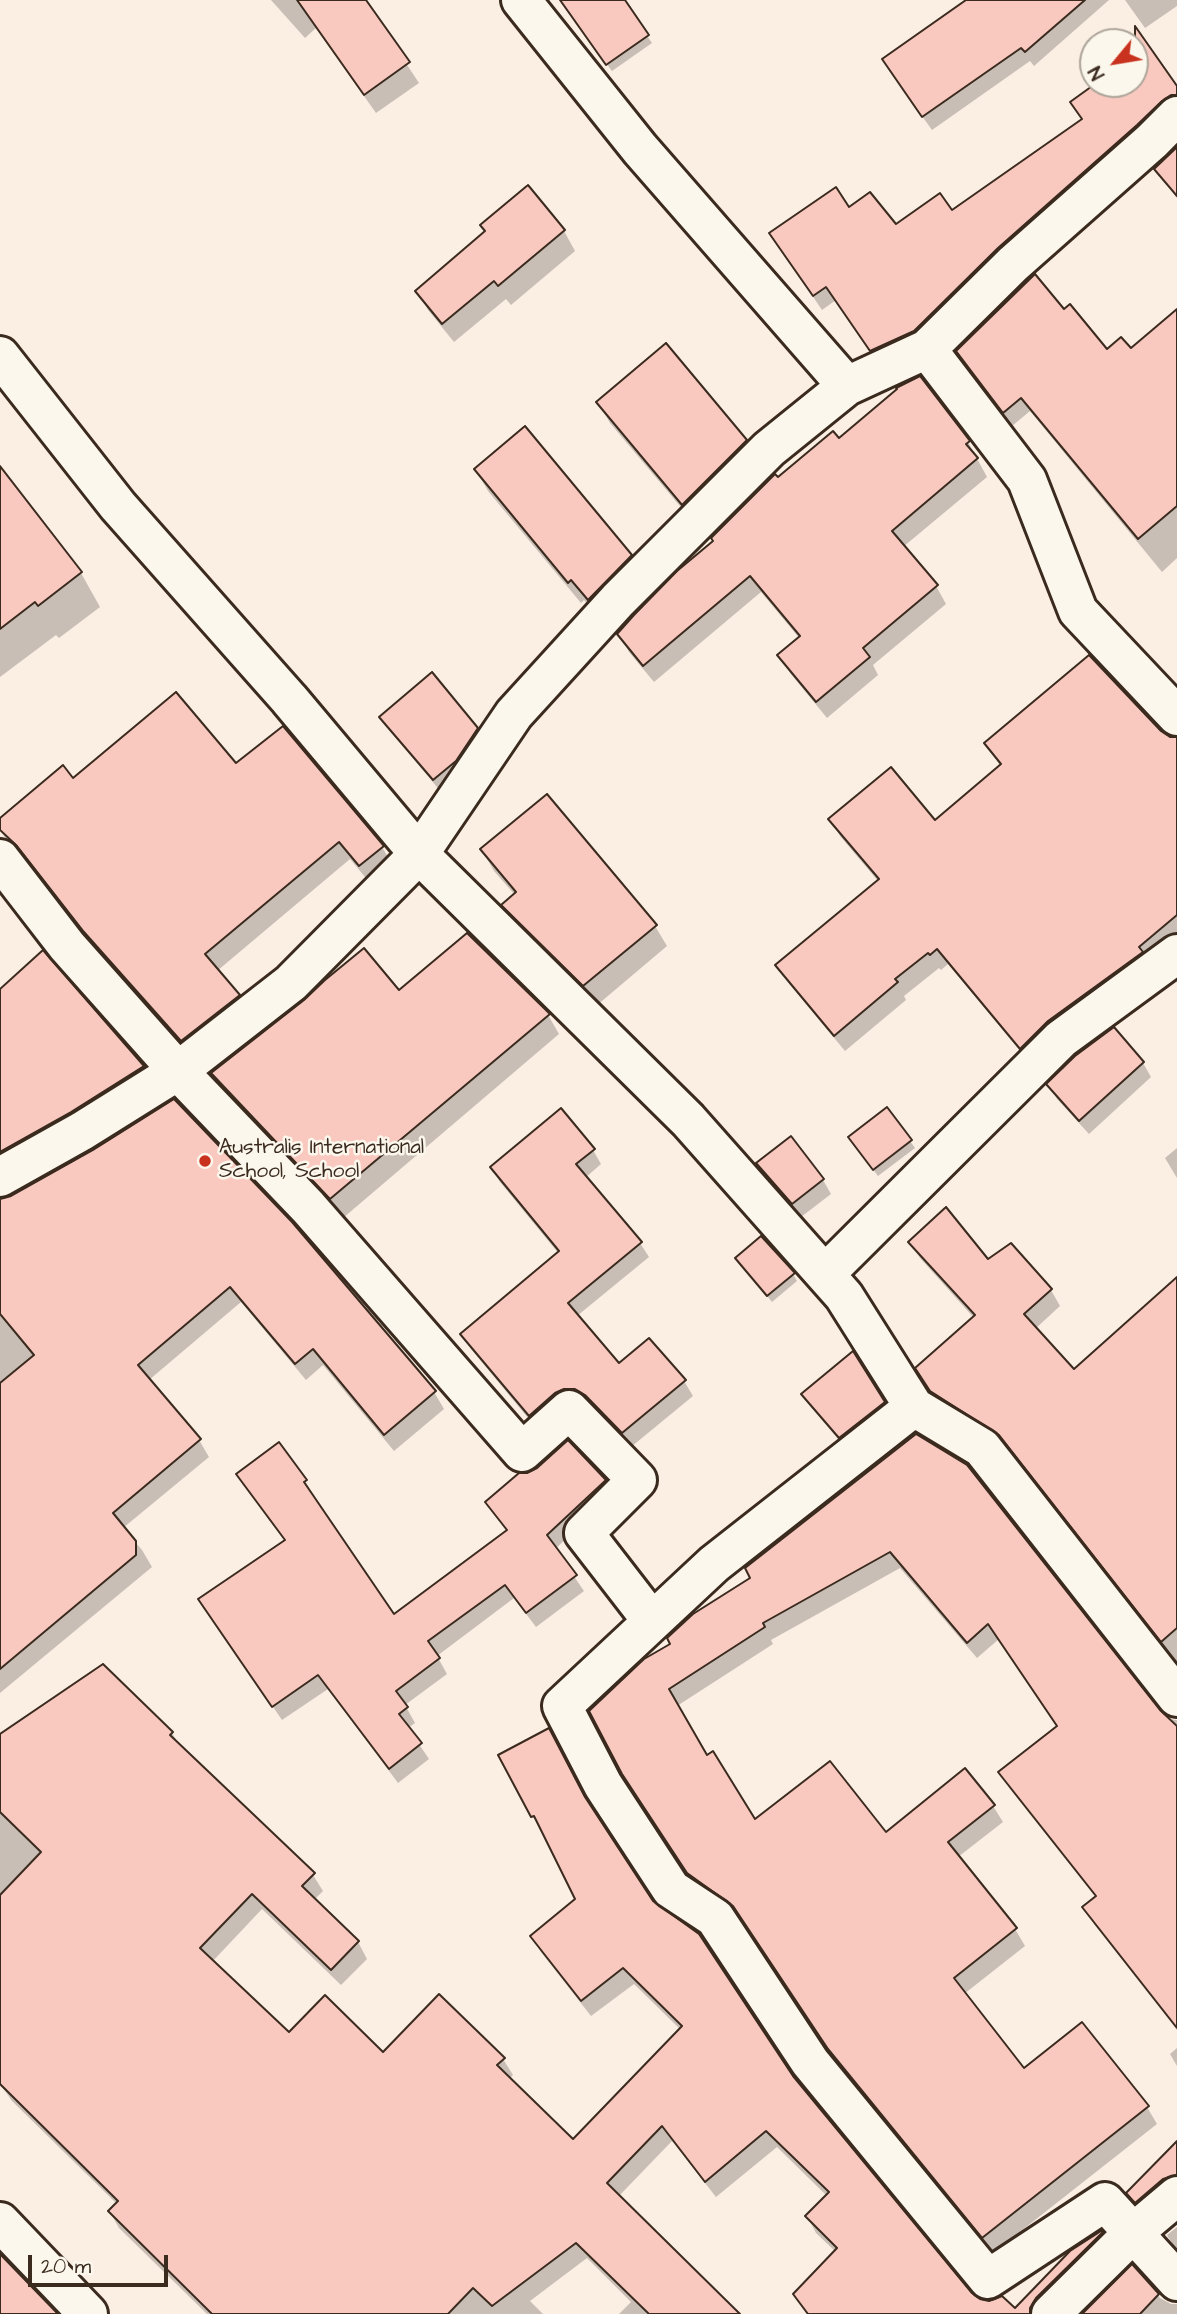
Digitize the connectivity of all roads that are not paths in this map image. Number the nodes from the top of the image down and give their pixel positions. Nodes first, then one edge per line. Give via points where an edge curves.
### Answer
1 (521, 0) edge
2 (1177, 116) edge
3 (927, 349) junction
4 (0, 356) edge
5 (848, 386) junction
6 (1177, 716) edge
7 (419, 853) junction
8 (0, 859) edge
9 (1177, 954) edge
10 (178, 1071) junction
11 (0, 1177) edge
12 (825, 1274) junction
13 (915, 1407) junction
14 (652, 1621) junction
15 (1177, 1698) edge
16 (1177, 2196) edge
17 (0, 2221) edge
18 (1133, 2233) junction
19 (1177, 2281) edge
20 (88, 2314) edge
21 (1051, 2314) edge

1 - 5 street via 640,149
2 - 3 street via 1013,264
3 - 5 street
3 - 6 street via 1027,480 1078,611
4 - 7 street via 118,506
5 - 7 street via 769,449 618,600 513,714
7 - 10 street via 291,983
7 - 12 street via 688,1120
8 - 10 street via 67,946
9 - 12 street via 1061,1040
10 - 11 street
10 - 14 street via 309,1207 522,1452 569,1410 637,1480 584,1533
12 - 13 street
13 - 14 street via 714,1564
13 - 15 street via 982,1448
14 - 18 street via 562,1706 603,1784 671,1889 715,1918 810,2062 988,2278 1105,2202
16 - 18 street
17 - 20 street
18 - 19 street
18 - 21 street

